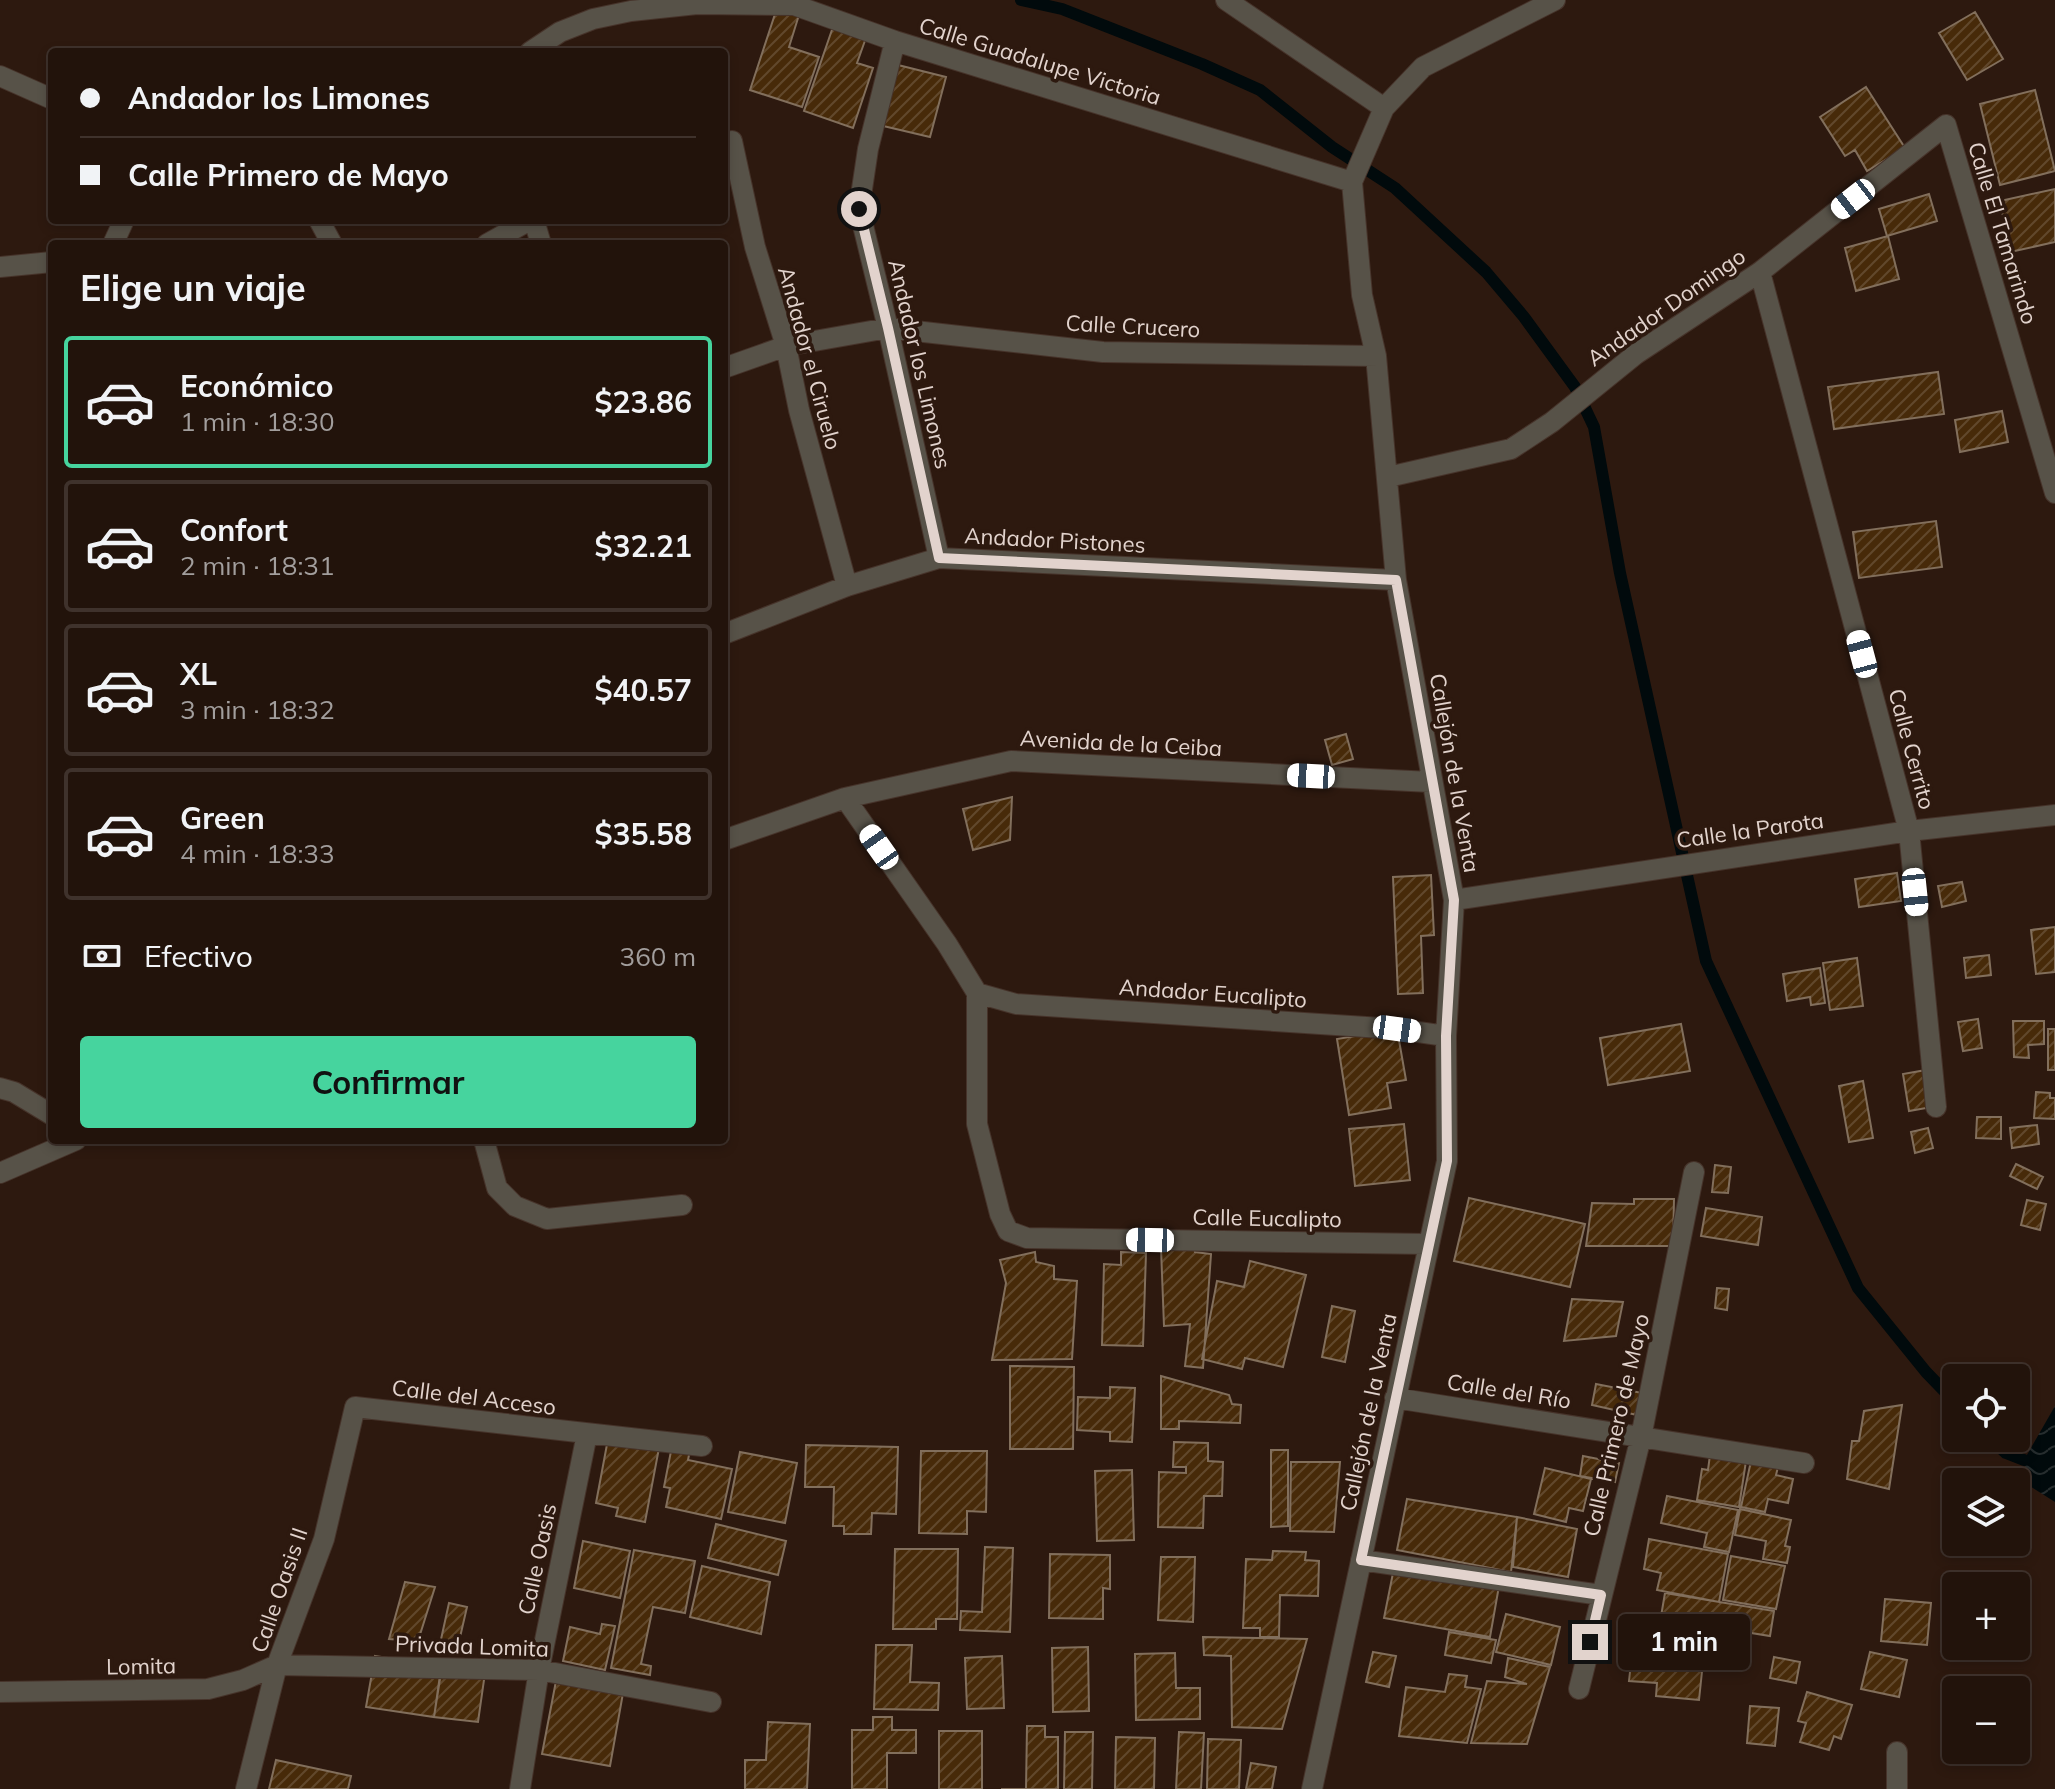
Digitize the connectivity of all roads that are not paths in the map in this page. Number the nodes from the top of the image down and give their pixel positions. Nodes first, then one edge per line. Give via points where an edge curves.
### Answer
1 (1219, 0) edge
2 (1226, 0) edge
3 (1555, 0) edge
4 (895, 41) junction
5 (536, 48) edge
6 (0, 76) edge
7 (48, 97) edge
8 (1384, 108) junction
9 (1946, 125) joint
10 (732, 141) dead end
11 (1354, 177) junction
12 (524, 224) edge
13 (494, 240) edge
14 (48, 262) edge
15 (0, 267) edge
16 (1760, 272) junction
17 (888, 328) junction
18 (786, 346) junction
19 (1376, 356) junction
20 (728, 367) edge
21 (1388, 477) junction
22 (2055, 493) edge
23 (939, 558) junction
24 (1396, 580) junction
25 (847, 586) junction
26 (728, 632) edge
27 (1431, 782) junction
28 (845, 798) junction
29 (2055, 815) edge
30 (1909, 831) junction
31 (728, 839) edge
32 (1454, 900) junction
33 (977, 993) junction
34 (1446, 1036) junction
35 (0, 1088) edge
36 (1936, 1107) dead end
37 (48, 1113) edge
38 (67, 1144) edge
39 (485, 1144) edge
40 (1694, 1172) dead end
41 (0, 1173) edge
42 (682, 1205) dead end
43 (1428, 1244) junction
44 (1395, 1398) junction
45 (355, 1407) joint
46 (587, 1434) junction
47 (1641, 1437) junction
48 (702, 1446) dead end
49 (1804, 1463) dead end
50 (1361, 1560) junction
51 (1601, 1595) junction
52 (277, 1665) junction
53 (539, 1670) junction
54 (1579, 1689) dead end
55 (0, 1692) edge
56 (711, 1702) dead end
57 (1897, 1752) dead end
58 (246, 1789) edge
59 (520, 1789) edge
60 (1312, 1789) edge
61 (1897, 1789) edge

1 - 2 street
2 - 8 street
3 - 8 street, Callejón de la Venta via 1423,67
4 - 5 street, Calle Guadalupe Victoria via 794,5 697,4 593,19
4 - 11 street, Calle Guadalupe Victoria
4 - 17 street, Andador los Limones via 859,209
6 - 7 street
8 - 11 street, Callejón de la Venta
9 - 16 street, Andador Domingo
9 - 22 street, Calle El Tamarindo
10 - 18 street, Andador el Ciruelo via 755,247
11 - 19 street, Callejón de la Venta via 1362,295
12 - 13 street
14 - 15 street
16 - 21 street, Andador Domingo via 1636,354 1511,449
16 - 30 street, Calle Cerrito
17 - 18 street, Calle Crucero
17 - 19 street, Calle Crucero via 1103,352
17 - 23 street, Andador los Limones
18 - 20 street, Calle Crucero
18 - 25 street, Andador el Ciruelo
19 - 21 street, Callejón de la Venta
21 - 24 street, Callejón de la Venta
23 - 24 street, Andador Pistones
23 - 25 street, Andador Pistones
24 - 27 street, Callejón de la Venta
25 - 26 street, Andador Pistones
27 - 28 street, Avenida de la Ceiba via 1011,761
27 - 32 street, Callejón de la Venta
28 - 31 street, Avenida de la Ceiba
28 - 33 street
29 - 30 street, Calle la Parota
30 - 32 street, Calle la Parota
30 - 36 street, Calle Cerrito
32 - 34 street, Callejón de la Venta
33 - 34 street, Andador Eucalipto via 1016,1004
33 - 43 street, Calle Eucalipto via 977,1124 1008,1231 1027,1238
34 - 43 street, Callejón de la Venta via 1447,1161
35 - 37 street
38 - 41 street
39 - 42 street via 497,1188 515,1206 547,1219
40 - 47 street, Calle Primero de Mayo
43 - 44 street, Callejón de la Venta
44 - 47 street, Calle del Río
44 - 50 street, Callejón de la Venta
45 - 46 street, Calle del Acceso
45 - 52 street, Calle Oasis II via 324,1539
46 - 48 street, Calle del Acceso
46 - 53 street, Calle Oasis
47 - 49 street, Calle del Río
47 - 51 street, Calle Primero de Mayo
50 - 51 street
50 - 60 street, Callejón de la Venta
51 - 54 street, Calle Primero de Mayo
52 - 53 street, Privada Lomita
52 - 55 street, Lomita via 208,1689
52 - 58 street, Calle Oasis II
53 - 56 street, Privada Lomita
53 - 59 street, Calle Oasis
57 - 61 street

